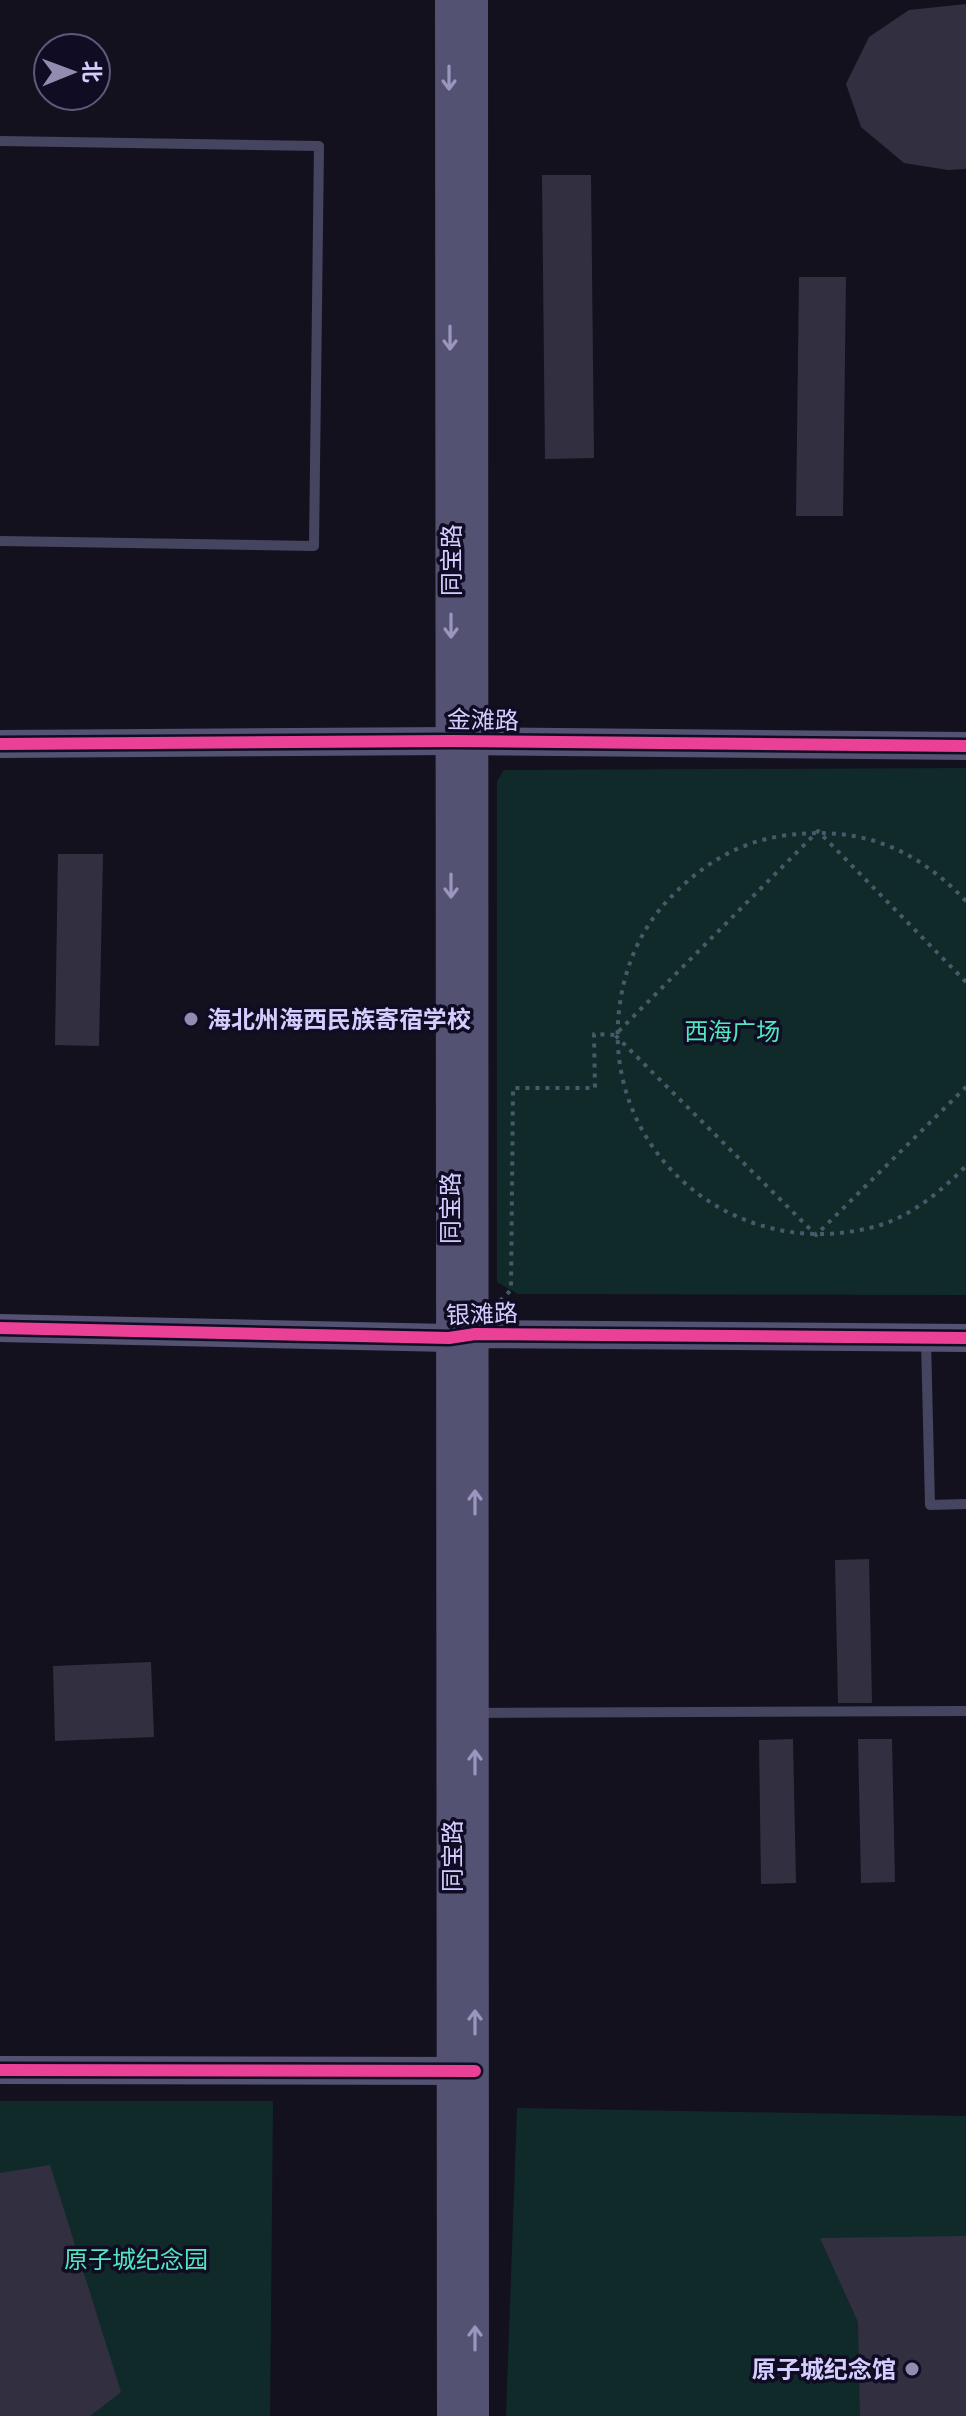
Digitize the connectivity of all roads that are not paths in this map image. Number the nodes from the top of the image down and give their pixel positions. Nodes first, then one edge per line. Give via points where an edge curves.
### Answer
1 (449, 0) edge
2 (474, 0) edge
3 (0, 141) edge
4 (0, 541) edge
5 (463, 742) junction
6 (0, 744) edge
7 (966, 746) edge
8 (0, 1328) edge
9 (462, 1336) junction
10 (926, 1338) junction
11 (966, 1338) edge
12 (966, 1504) edge
13 (966, 1711) edge
14 (475, 1713) junction
15 (0, 2070) edge
16 (463, 2072) junction
17 (451, 2416) edge
18 (475, 2416) edge

1 -> 5 main road, 同宝路
2 - 5 main road, 同宝路
3 - 4 lane via 319,146 314,546
5 - 6 main road, 金滩路
5 - 7 main road, 金滩路
5 - 9 main road, 同宝路
8 - 9 main road, 银滩路
9 - 10 main road, 银滩路
14 -> 9 main road, 同宝路
9 - 16 main road, 同宝路 via 453,1585
10 - 11 main road, 银滩路
10 - 12 lane via 930,1505
13 - 14 lane
16 -> 14 main road, 同宝路
15 - 16 main road
16 - 17 main road, 同宝路
18 -> 16 main road, 同宝路

